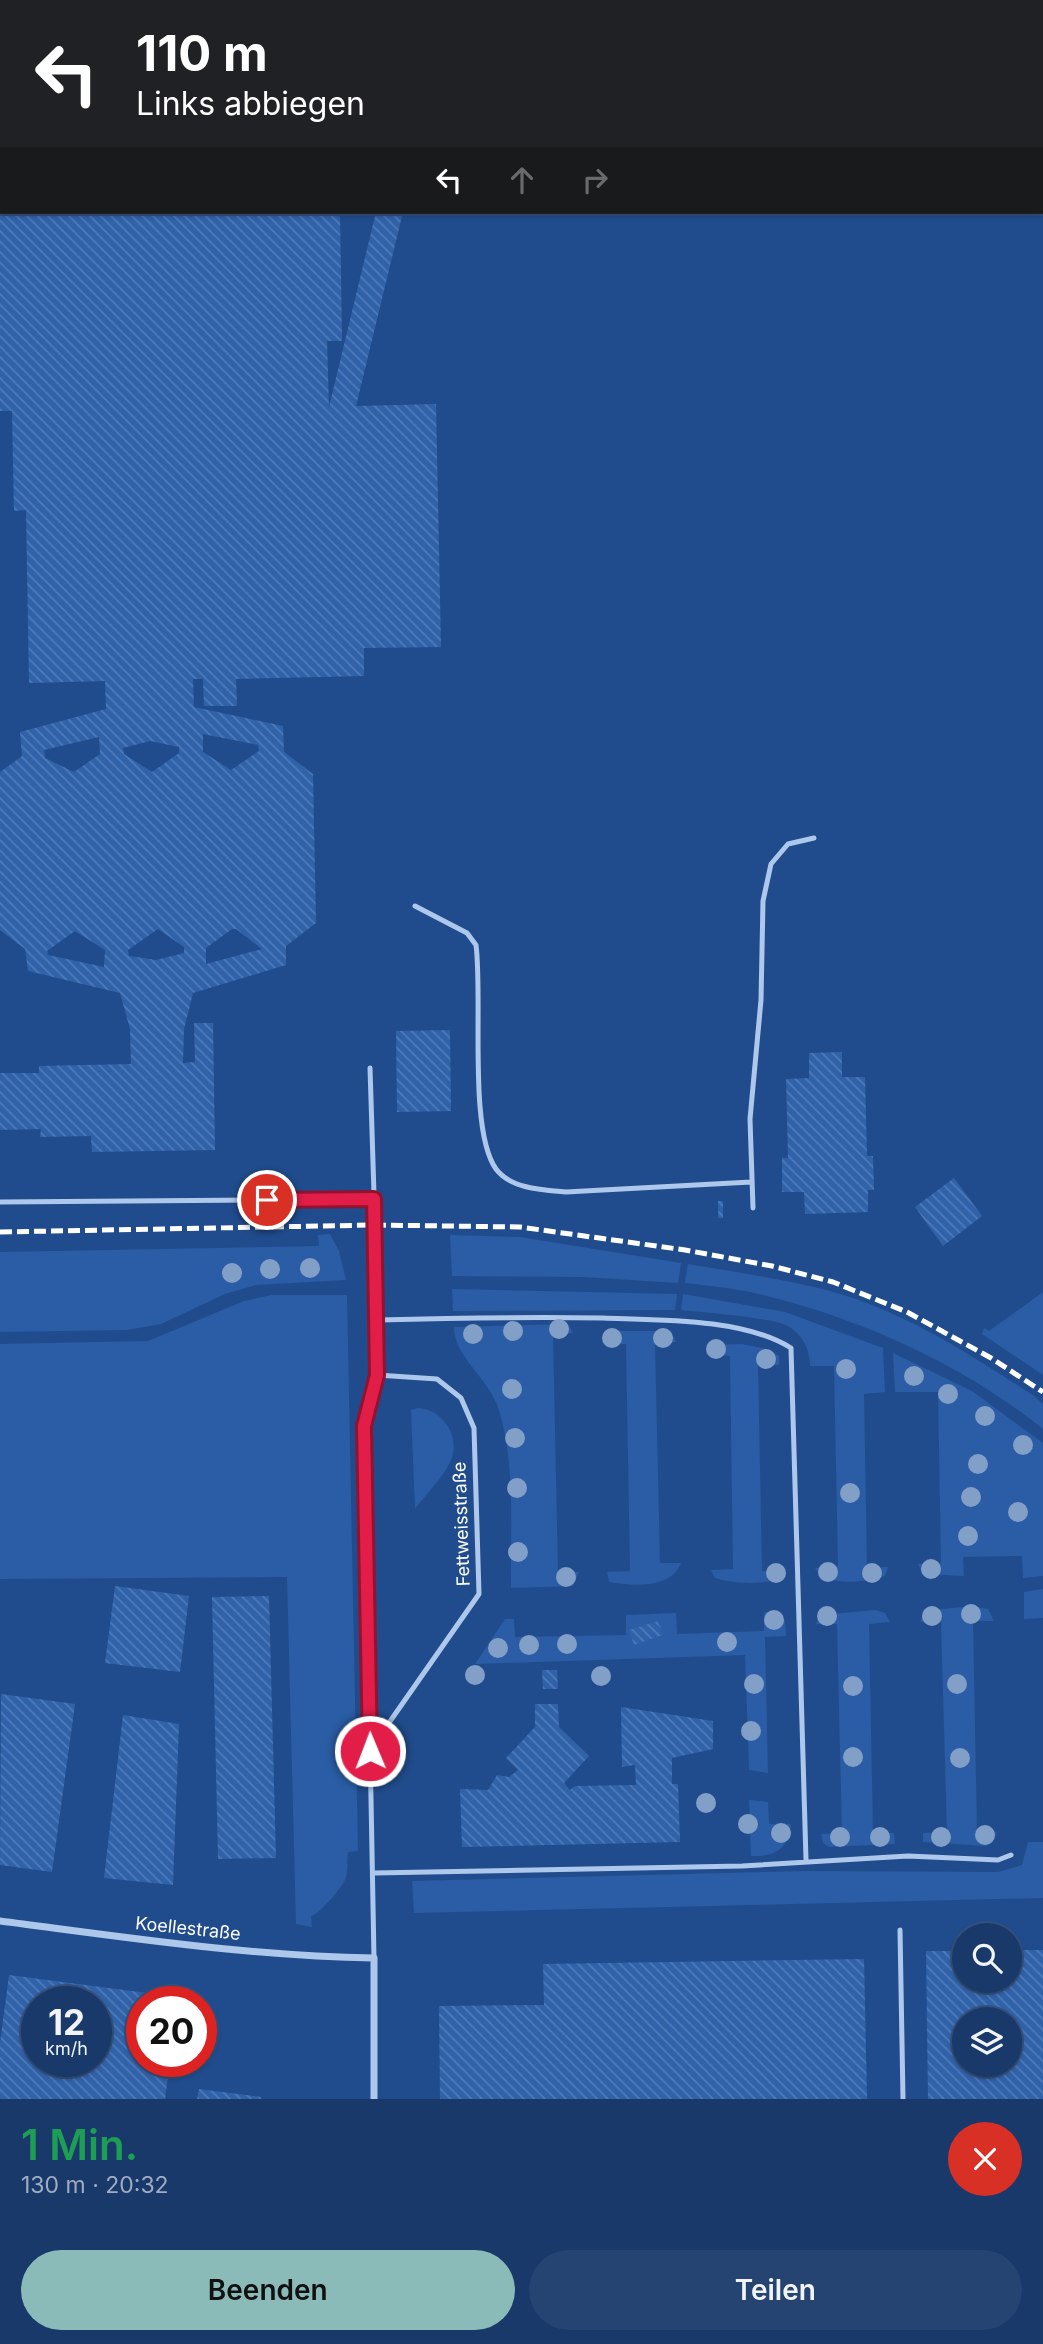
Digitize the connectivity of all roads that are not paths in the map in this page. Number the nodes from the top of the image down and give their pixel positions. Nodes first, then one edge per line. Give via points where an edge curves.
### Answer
1 (814, 838) dead end
2 (415, 906) dead end
3 (370, 1068) dead end
4 (751, 1182) junction
5 (374, 1199) junction
6 (0, 1202) edge
7 (752, 1208) dead end
8 (378, 1320) junction
9 (377, 1375) junction
10 (370, 1751) junction
11 (1011, 1855) dead end
12 (807, 1860) junction
13 (374, 1873) junction
14 (0, 1922) edge
15 (900, 1930) dead end
16 (374, 1958) junction
17 (374, 2099) edge
18 (903, 2099) edge

1 - 4 lane via 788,844 771,864 763,901 761,1000 750,1119
2 - 4 lane via 467,933 475,945 481,1124 497,1169 504,1175 537,1190 566,1192
3 - 5 lane
4 - 7 lane
5 - 6 lane
5 - 8 lane
8 - 9 lane
8 - 12 lane via 689,1321 774,1337 791,1348
9 - 10 lane via 364,1426
9 - 10 lane, Fettweisstraße via 437,1379 461,1398 474,1428 479,1594
10 - 13 lane
11 - 12 lane via 998,1860 908,1856
12 - 13 lane via 742,1866
13 - 16 lane
14 - 16 street, Koellestraße via 207,1947
15 - 18 lane
16 - 17 street

